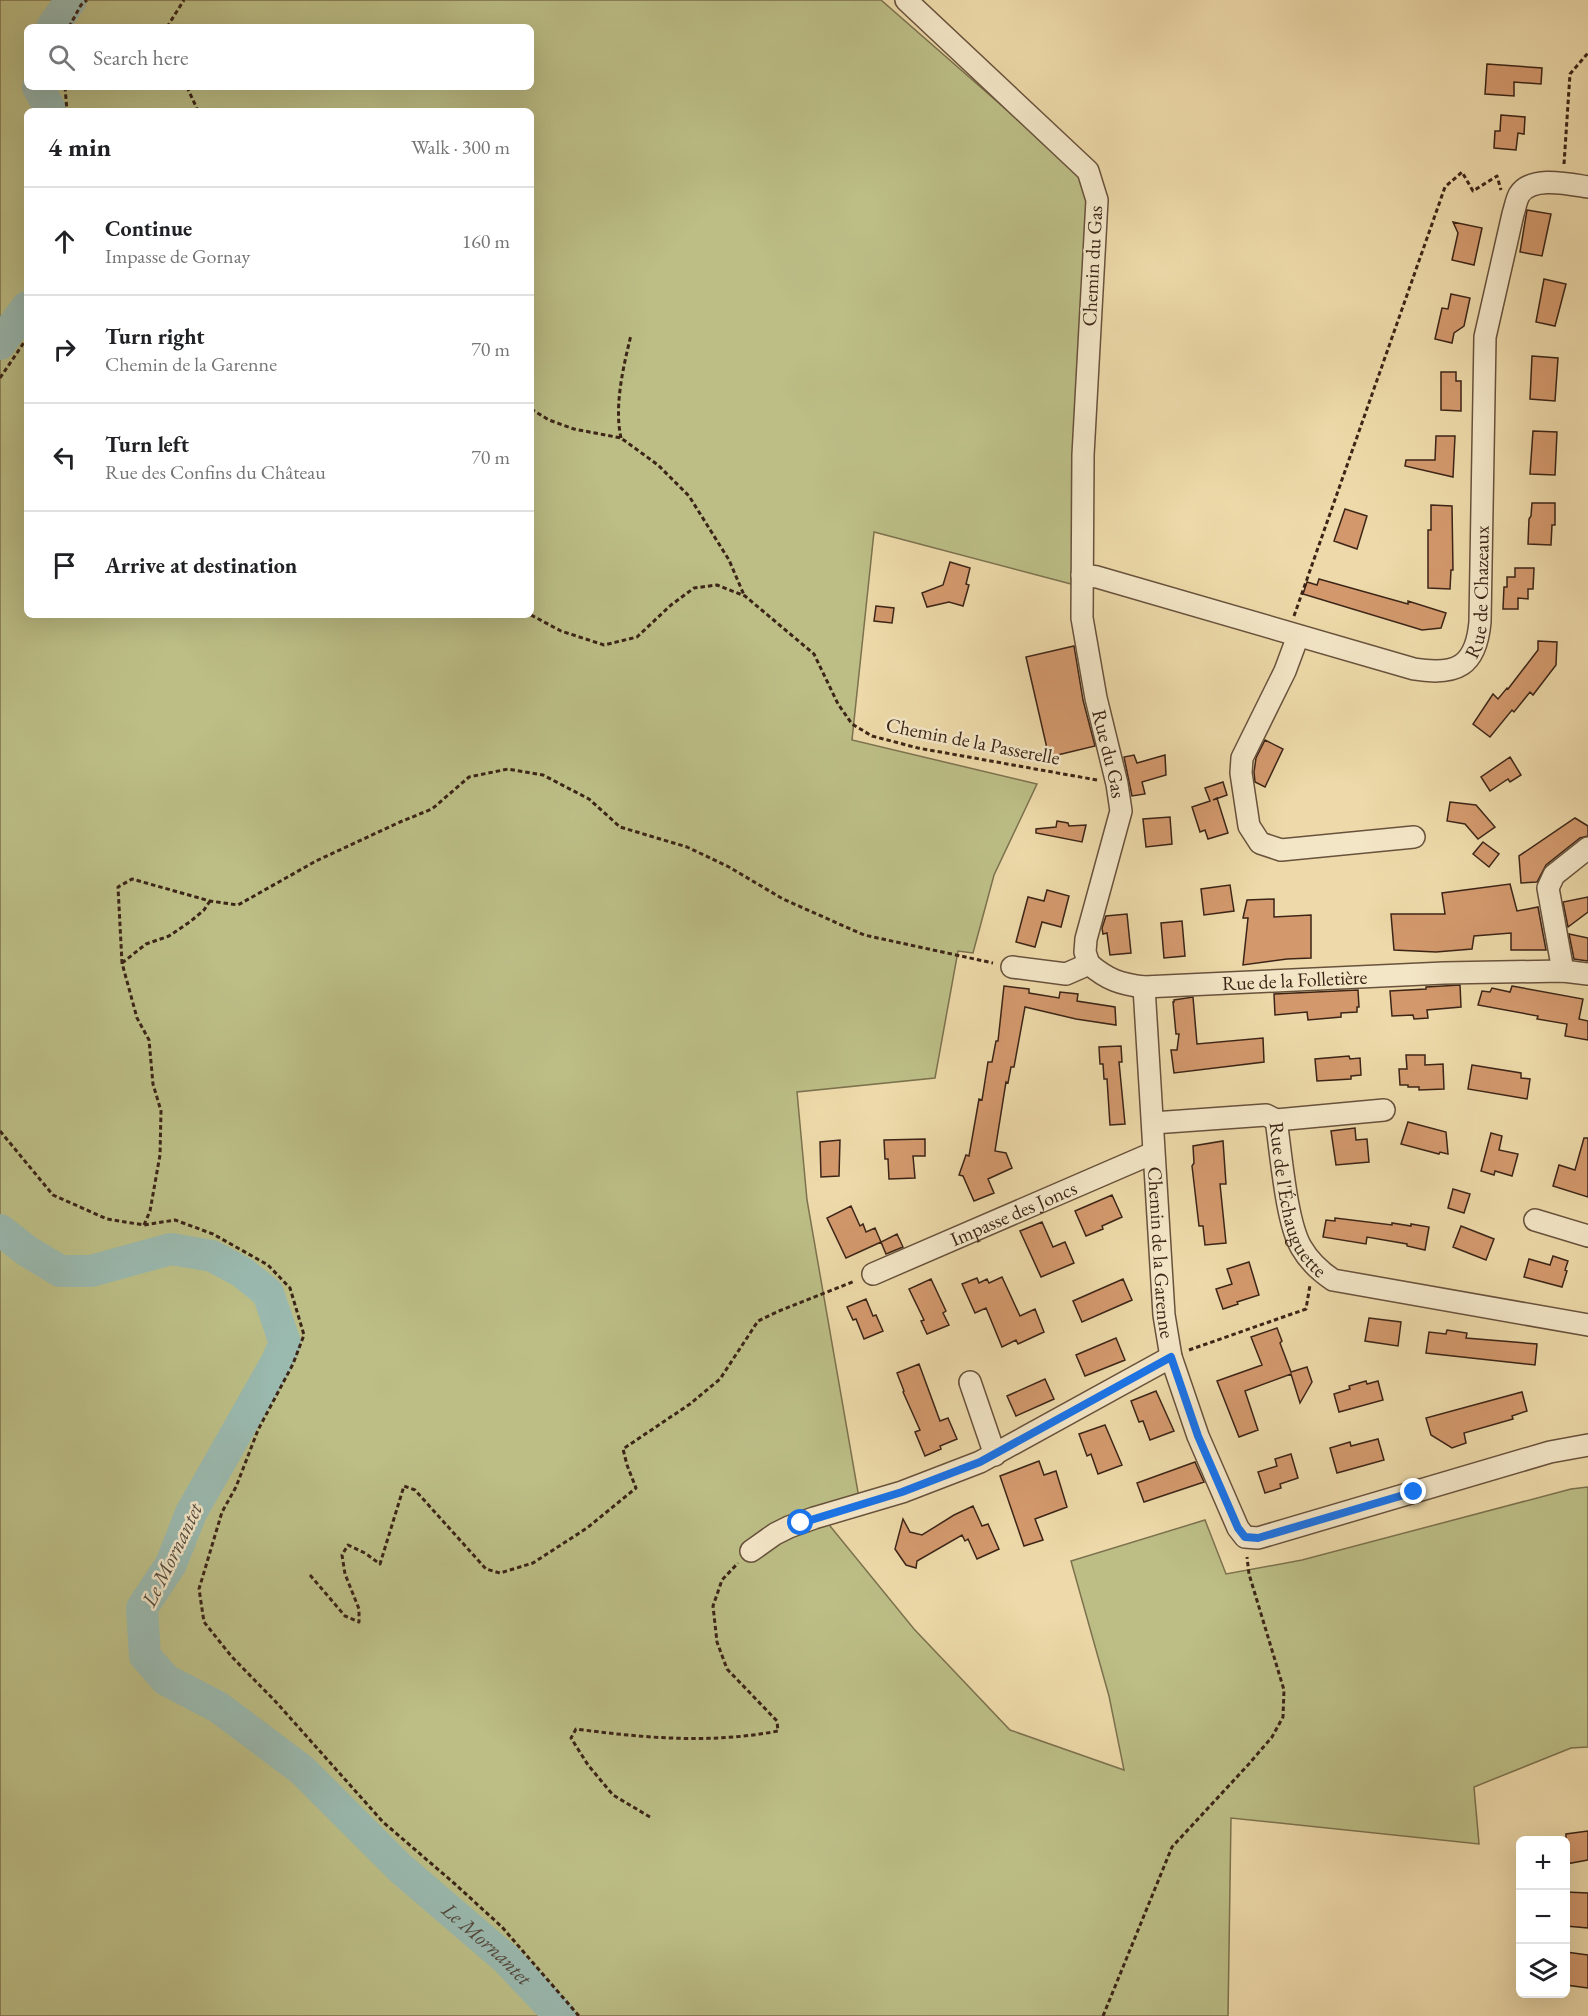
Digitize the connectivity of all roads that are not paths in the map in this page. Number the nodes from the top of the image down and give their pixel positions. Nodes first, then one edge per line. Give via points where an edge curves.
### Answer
1 (906, 0) edge
2 (1588, 187) edge
3 (1082, 575) junction
4 (1298, 636) junction
5 (1414, 837) dead end
6 (1588, 848) edge
7 (1089, 964) junction
8 (1012, 967) road end
9 (1563, 970) junction
10 (1588, 974) edge
11 (1144, 987) junction
12 (1384, 1110) dead end
13 (1276, 1120) junction
14 (1153, 1124) junction
15 (1153, 1153) junction
16 (1535, 1220) dead end
17 (1588, 1236) edge
18 (873, 1274) road end
19 (1587, 1321) edge
20 (1171, 1357) junction
21 (970, 1382) dead end
22 (1588, 1445) edge
23 (994, 1455) junction
24 (751, 1551) road end

1 - 3 street, Chemin du Gas via 1088,171 1097,200 1083,455
2 - 4 street, Rue de Chazeaux via 1539,183 1526,187 1513,214 1485,337 1480,622 1474,653 1457,667 1431,672
3 - 4 street, Rue de Chazeaux
3 - 7 street, Rue du Gas via 1082,618 1121,810 1086,939
4 - 5 street via 1242,758 1249,826 1260,843 1281,850
6 - 9 street via 1554,875 1548,888
7 - 8 street via 1066,974
7 - 11 street, Rue de la Folletière via 1113,981
9 - 10 street, Rue de la Folletière
9 - 11 street, Rue de la Folletière
11 - 14 street, Chemin de la Garenne
12 - 13 street
13 - 14 street, Rue de l'Échauguette via 1266,1115
13 - 19 street, Rue de l'Échauguette via 1292,1221 1300,1246 1320,1271 1333,1280
14 - 15 street, Chemin de la Garenne
15 - 18 street, Impasse des Joncs
15 - 20 street, Chemin de la Garenne via 1164,1315
16 - 17 street
20 - 22 street, Chemin de la Garenne via 1198,1436 1245,1537 1258,1538 1550,1452
20 - 23 street
21 - 23 street
23 - 24 street via 902,1492 789,1527

